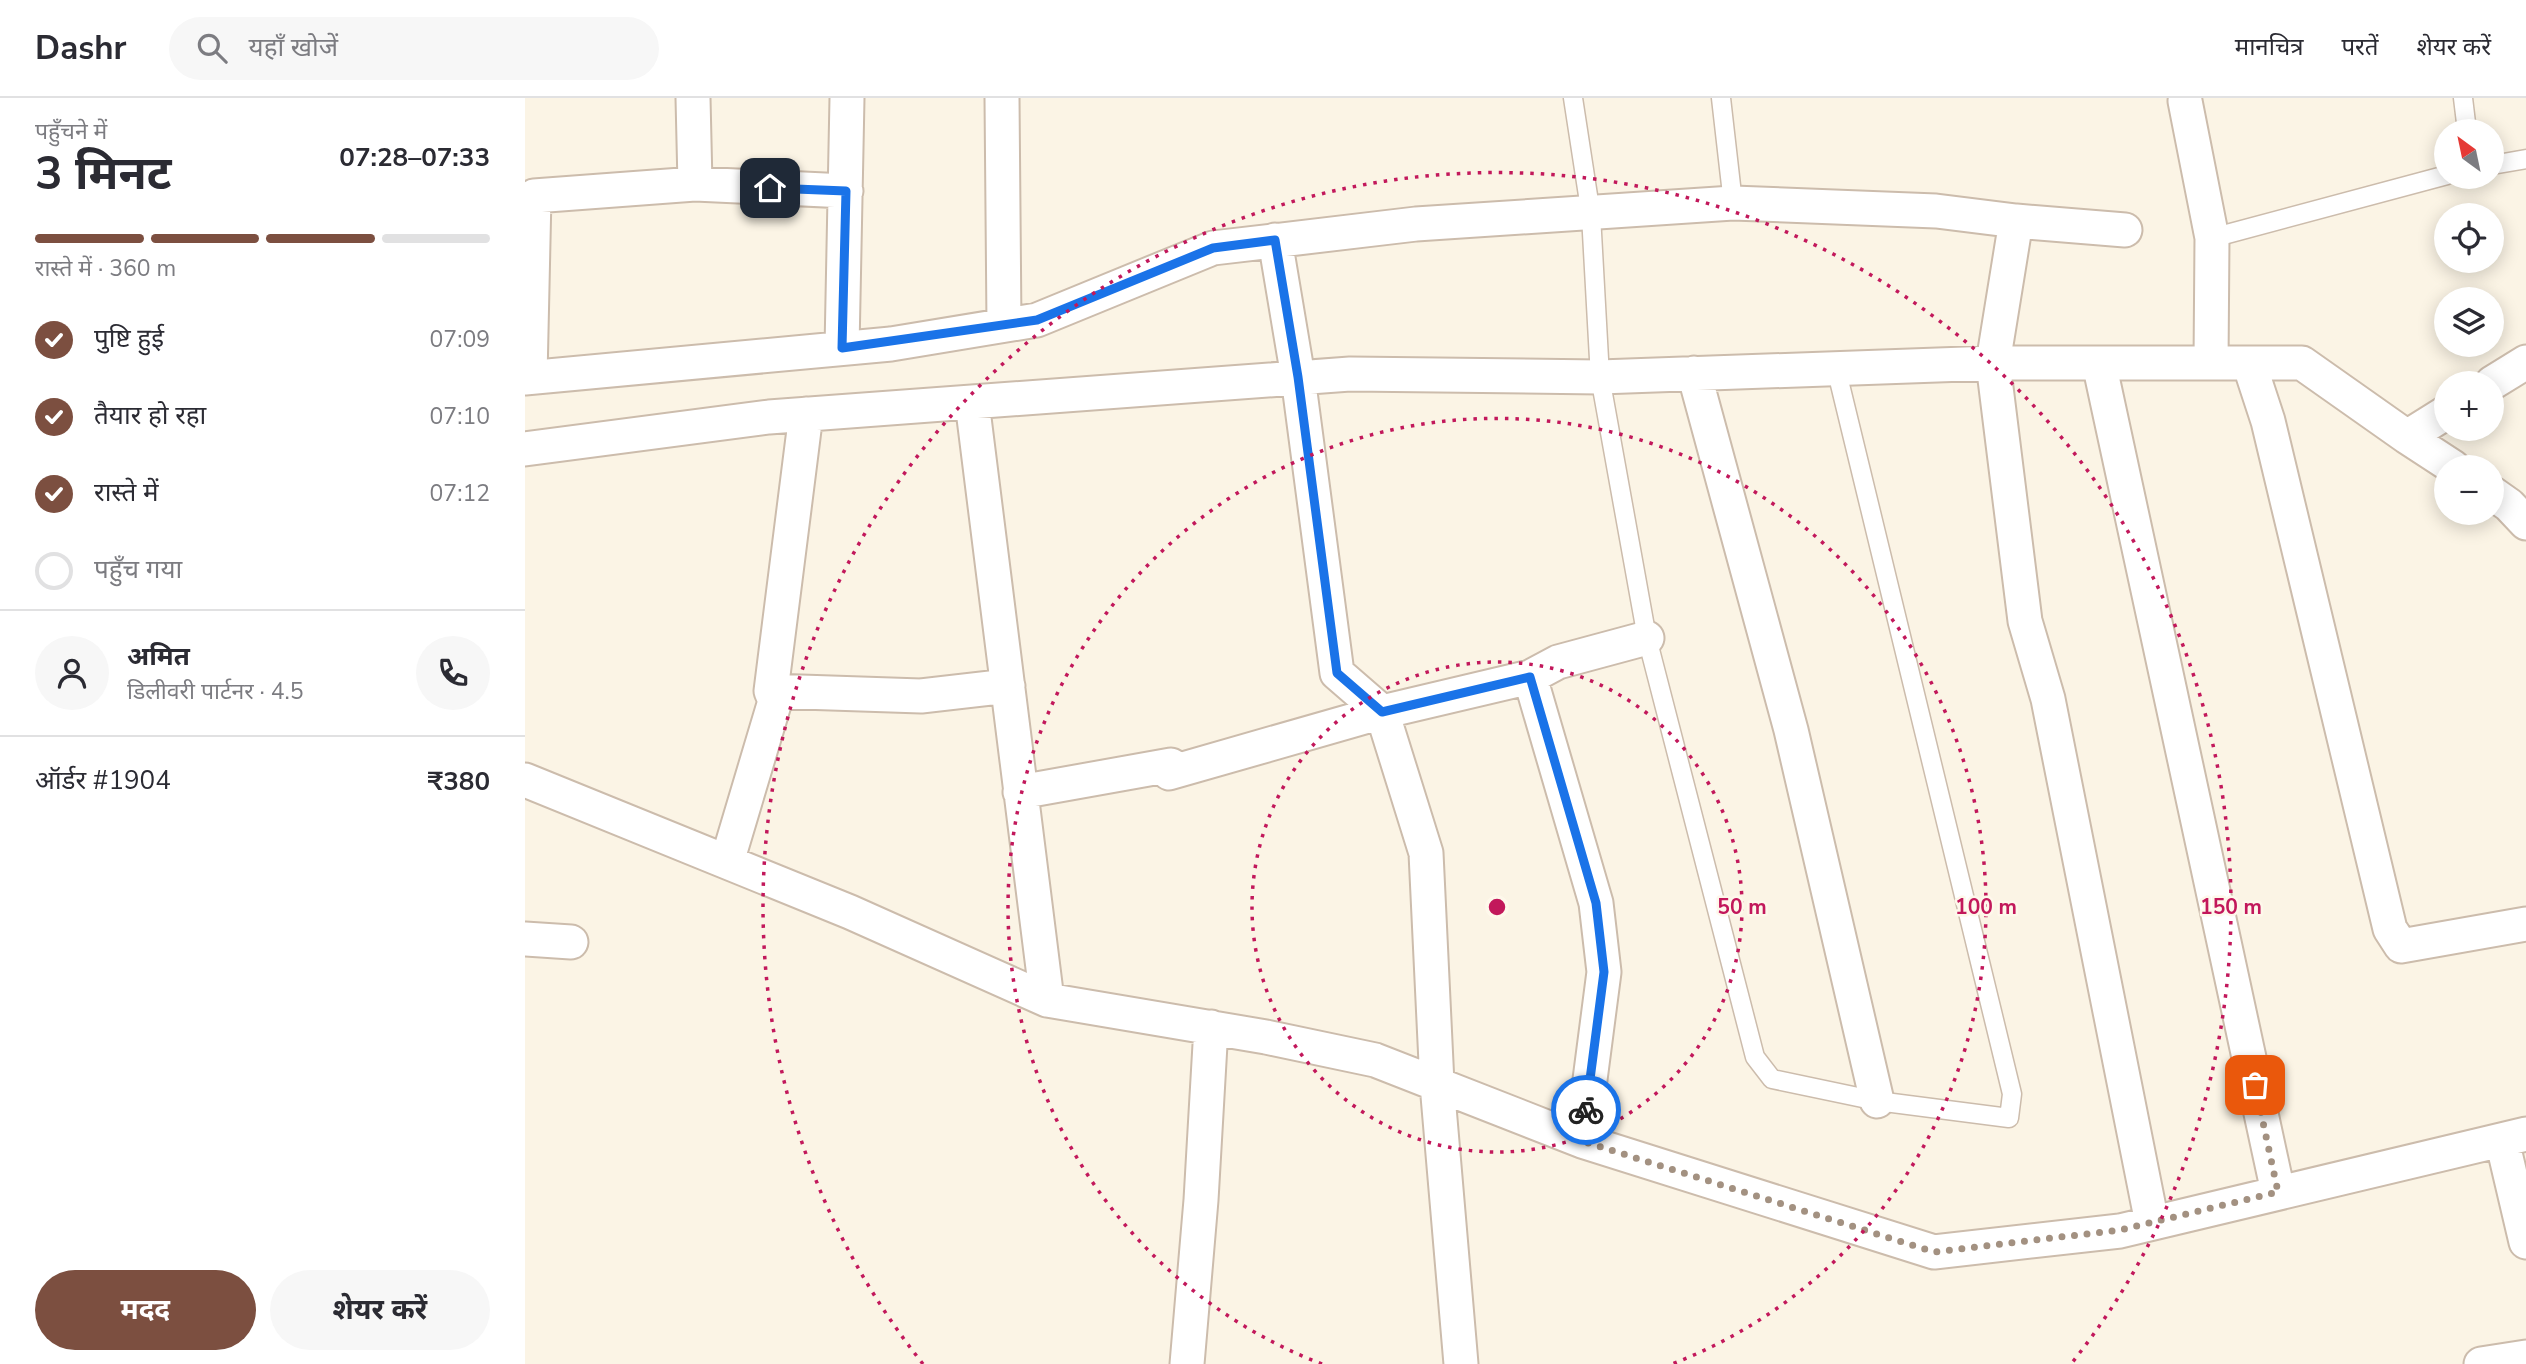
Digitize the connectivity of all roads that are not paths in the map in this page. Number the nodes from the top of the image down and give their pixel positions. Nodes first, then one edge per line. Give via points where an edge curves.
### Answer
1 (693, 98) edge
2 (847, 98) edge
3 (1002, 98) edge
4 (1573, 98) edge
5 (1721, 98) edge
6 (2463, 98) edge
7 (2185, 101) dead end
8 (2466, 119) edge
9 (2526, 159) edge
10 (2504, 163) edge
11 (2434, 178) edge
12 (695, 184) junction
13 (846, 191) junction
14 (1733, 203) junction
15 (1591, 215) junction
16 (2016, 221) junction
17 (2125, 230) dead end
18 (2212, 238) junction
19 (1275, 240) junction
20 (1003, 325) junction
21 (842, 348) junction
22 (2526, 362) edge
23 (1993, 363) junction
24 (2099, 363) junction
25 (2211, 363) junction
26 (2249, 363) junction
27 (1836, 368) junction
28 (1693, 373) junction
29 (2504, 376) edge
30 (1298, 377) junction
31 (1600, 377) junction
32 (528, 378) edge
33 (972, 401) junction
34 (806, 414) junction
35 (2434, 420) edge
36 (2407, 436) junction
37 (525, 449) edge
38 (2435, 455) edge
39 (2504, 502) edge
40 (2526, 523) edge
41 (1647, 638) junction
42 (1530, 677) junction
43 (1008, 686) junction
44 (771, 691) junction
45 (1382, 712) junction
46 (525, 780) edge
47 (1020, 792) junction
48 (727, 862) junction
49 (2526, 924) edge
50 (525, 939) edge
51 (571, 942) dead end
52 (1047, 1000) junction
53 (1211, 1027) junction
54 (1437, 1084) junction
55 (1877, 1101) junction
56 (2514, 1138) edge
57 (1582, 1141) junction
58 (2278, 1192) junction
59 (2152, 1223) junction
60 (2526, 1242) edge
61 (2526, 1357) edge
62 (1187, 1364) edge
63 (1461, 1364) edge
64 (2481, 1364) edge

1 - 12 street
2 - 13 street
3 - 20 street
4 - 15 lane
5 - 14 lane
6 - 8 lane
7 - 18 street
9 - 10 lane
11 - 18 lane
12 - 13 street
12 - 32 street via 534,196
13 - 21 street
14 - 15 street
14 - 16 street via 1936,211
15 - 19 street via 1416,224
15 - 31 lane
16 - 17 street
16 - 23 street
18 - 25 street
19 - 20 street via 1213,248 1037,320
19 - 30 street
20 - 21 street
21 - 32 street
22 - 29 street
23 - 24 street
23 - 27 street
23 - 59 street via 2025,621 2048,699
24 - 25 street
24 - 58 street
25 - 26 street
26 - 36 street via 2302,363
26 - 49 street via 2268,421 2390,929 2401,946
27 - 28 street
27 - 55 lane via 2012,1094 2009,1118
28 - 31 street
28 - 55 street via 1791,730
30 - 31 street
30 - 33 street
30 - 45 street via 1337,673
31 - 41 lane
33 - 34 street
33 - 43 street
34 - 37 street
34 - 44 street
35 - 36 street
36 - 38 street
39 - 40 street
41 - 42 street via 1558,662
41 - 55 lane via 1755,1057 1772,1079
42 - 45 street
42 - 57 street via 1596,903 1604,972
43 - 44 street via 921,696
43 - 47 street
44 - 48 street via 775,701
45 - 47 street via 1169,773 1171,765
45 - 54 street via 1426,853
46 - 48 street
47 - 52 street
48 - 52 street
50 - 51 street
52 - 53 street
53 - 54 street via 1375,1060
53 - 62 street
54 - 57 street
54 - 63 street
56 - 58 street
56 - 60 street
57 - 59 street via 1934,1252
58 - 59 street
61 - 64 street

